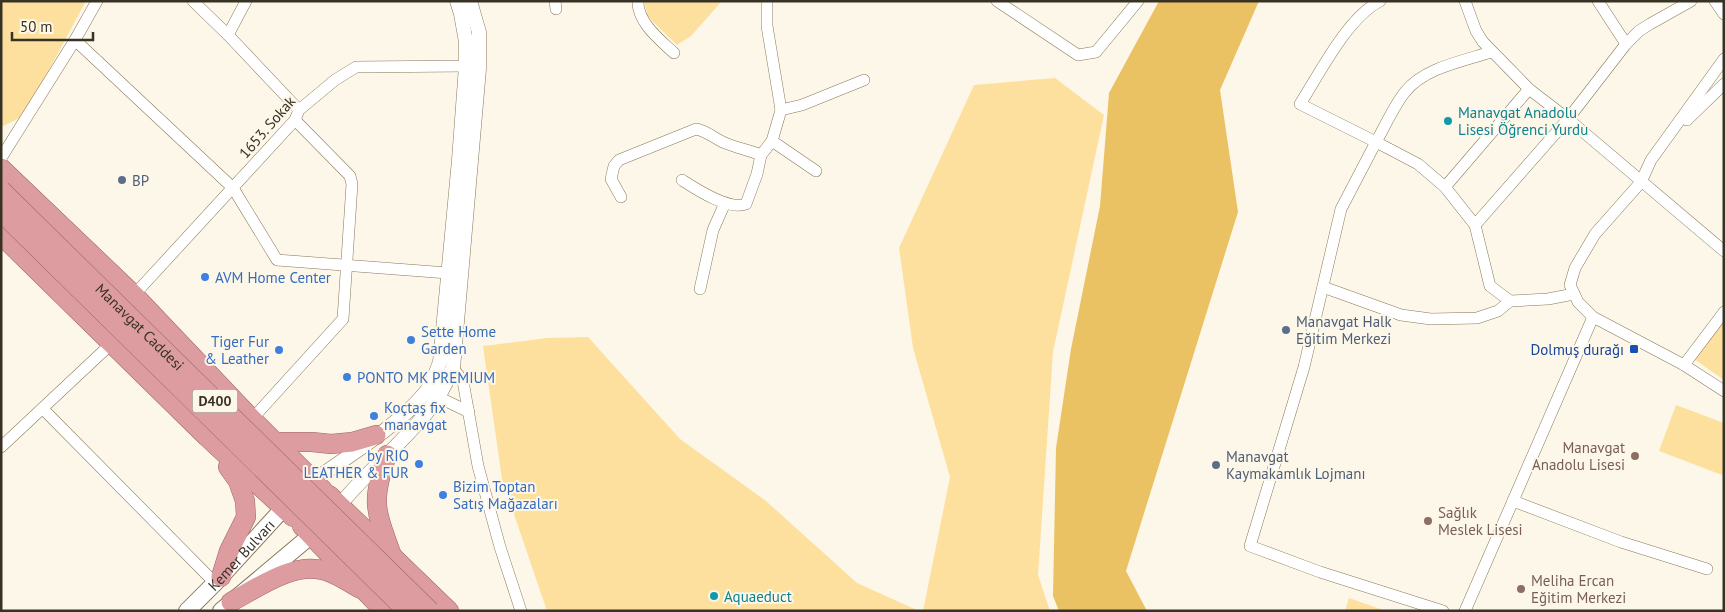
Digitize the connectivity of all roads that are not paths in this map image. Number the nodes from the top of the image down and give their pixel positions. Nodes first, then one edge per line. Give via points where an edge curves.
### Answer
1 (97, 1) edge
2 (193, 1) edge
3 (246, 1) edge
4 (638, 1) edge
5 (767, 1) edge
6 (997, 1) edge
7 (1138, 1) edge
8 (1380, 1) edge
9 (1466, 1) edge
10 (1598, 1) edge
11 (1691, 1) edge
12 (1716, 1) edge
13 (467, 5) edge
14 (1724, 14) edge
15 (228, 35) junction
16 (75, 40) junction
17 (1626, 44) junction
18 (1491, 52) junction
19 (674, 53) dead end
20 (1724, 59) edge
21 (466, 66) junction
22 (864, 80) dead end
23 (1724, 84) edge
24 (1529, 89) junction
25 (781, 110) junction
26 (297, 115) junction
27 (1568, 119) junction
28 (772, 141) junction
29 (1376, 142) junction
30 (761, 155) junction
31 (1, 158) edge
32 (1651, 160) junction
33 (1, 168) edge
34 (816, 171) dead end
35 (682, 180) dead end
36 (1640, 182) junction
37 (1445, 187) junction
38 (233, 188) junction
39 (1, 190) edge
40 (621, 197) dead end
41 (725, 203) junction
42 (1, 212) edge
43 (1475, 225) junction
44 (1, 235) edge
45 (1724, 251) edge
46 (346, 267) junction
47 (448, 273) junction
48 (1323, 287) junction
49 (700, 289) dead end
50 (1574, 294) junction
51 (134, 295) junction
52 (1510, 301) junction
53 (1724, 312) edge
54 (1593, 317) junction
55 (111, 344) junction
56 (1684, 365) junction
57 (453, 368) junction
58 (1724, 391) edge
59 (438, 397) junction
60 (43, 408) junction
61 (469, 412) junction
62 (252, 419) junction
63 (376, 435) junction
64 (207, 438) junction
65 (276, 442) junction
66 (1, 447) edge
67 (387, 456) junction
68 (1513, 501) junction
69 (312, 508) junction
70 (392, 556) junction
71 (1707, 569) dead end
72 (218, 580) junction
73 (361, 589) junction
74 (226, 606) edge
75 (187, 611) edge
76 (384, 611) edge
77 (407, 611) edge
78 (430, 611) edge
79 (449, 611) edge
80 (520, 611) edge
81 (1443, 611) edge
82 (1465, 611) edge

1 - 16 street
2 - 15 street
3 - 15 street
4 - 19 street via 645,22
5 - 25 street via 767,26
6 - 7 street via 1078,55 1096,52
8 - 29 street via 1350,25 1300,104
9 - 18 street via 1476,31
10 - 17 street
11 - 17 street via 1645,28
12 - 14 street
13 - 21 street
13 - 57 street via 478,32 479,69
15 - 26 street
16 - 31 street
16 - 38 street
17 - 27 street
18 - 24 street
18 - 29 street via 1421,78 1405,92
20 - 32 street
21 - 26 street, 1653. Sokak via 356,67 335,80
21 - 47 street
22 - 25 street
23 - 32 street
24 - 27 street
24 - 37 street
25 - 28 street
26 - 38 street, 1653. Sokak
26 - 46 street via 350,176
27 - 36 street
27 - 43 street
28 - 30 street
28 - 34 street
29 - 37 street via 1418,164
29 - 48 street via 1341,209
30 - 40 street via 696,129 619,160 611,179
30 - 41 street via 746,204
32 - 36 street
33 - 51 highway
35 - 41 street
36 - 45 street
36 - 50 street via 1595,234 1575,268 1570,286
37 - 43 street
38 - 46 street via 277,260
38 - 51 street, 1653. Sokak
39 - 78 highway, Manavgat Caddesi / D400, bridge
41 - 49 street via 713,230
42 - 77 highway, Manavgat Caddesi / D400, bridge
43 - 52 street via 1490,286
44 - 55 highway
46 - 47 street
46 - 62 street via 343,320
47 - 63 street via 440,362 434,377 406,412
48 - 52 street via 1402,315 1431,319 1477,318 1498,311
48 - 81 street via 1304,367 1250,546
50 - 52 street
50 - 54 street
51 - 62 highway
53 - 56 street
54 - 56 street
54 - 68 street
55 - 60 street
55 - 64 highway
56 - 58 street
57 - 59 street
57 - 61 street via 463,381
59 - 61 street
59 - 67 street
60 - 66 street
60 - 72 street
61 - 80 street via 478,466
62 - 65 highway
63 - 65 highway via 331,444
63 - 69 street
64 - 69 highway
64 - 72 highway via 238,481 245,501 246,518
65 - 69 highway
67 - 69 street
67 - 70 highway via 379,478 376,501 377,516
68 - 71 street via 1621,542
68 - 82 street
69 - 70 highway
69 - 72 main road, Kemer Bulvarı
69 - 73 highway
69 - 74 main road, Kemer Bulvarı
70 - 79 highway
72 - 75 main road, Kemer Bulvarı
73 - 74 highway via 327,571 311,568 293,570
73 - 76 highway

